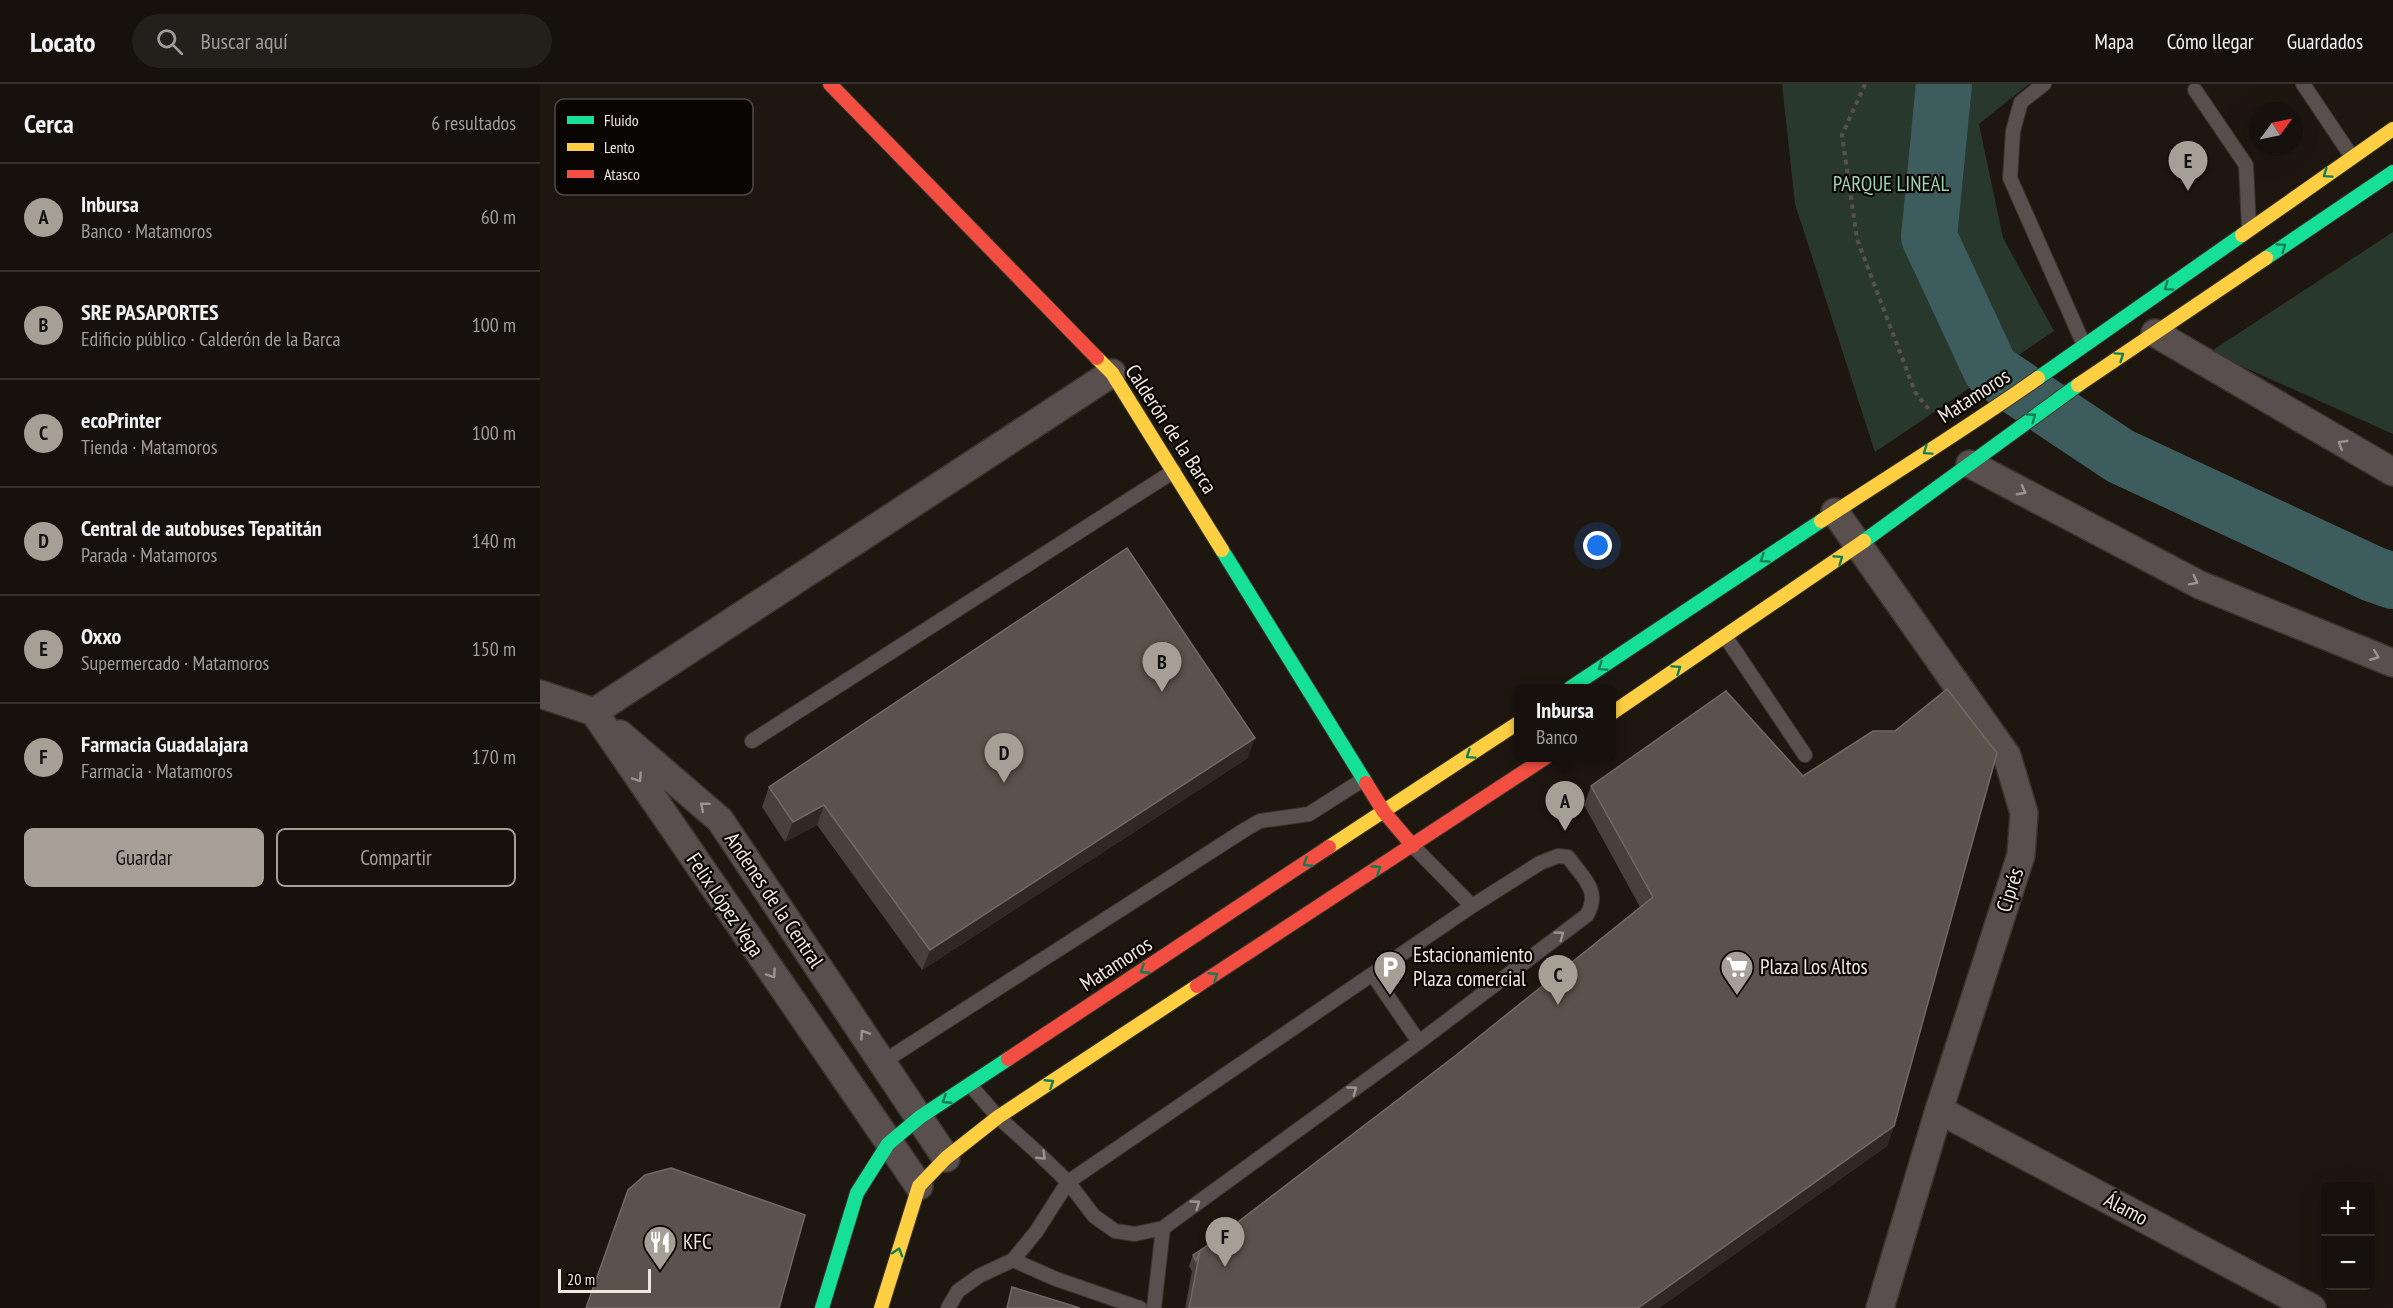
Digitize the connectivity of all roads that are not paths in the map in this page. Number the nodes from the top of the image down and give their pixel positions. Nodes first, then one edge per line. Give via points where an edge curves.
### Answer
1 (830, 84) edge
2 (2044, 84) edge
3 (2303, 84) edge
4 (2195, 90) dead end
5 (2393, 129) edge
6 (2352, 157) junction
7 (2393, 172) edge
8 (2249, 230) junction
9 (2155, 333) junction
10 (2084, 346) junction
11 (1112, 373) junction
12 (1970, 464) junction
13 (1174, 471) junction
14 (2393, 472) edge
15 (1835, 513) junction
16 (1857, 546) junction
17 (1725, 636) junction
18 (2393, 663) edge
19 (1576, 684) edge
20 (540, 694) edge
21 (1616, 710) edge
22 (594, 712) junction
23 (1514, 726) edge
24 (752, 741) dead end
25 (1805, 755) dead end
26 (1539, 762) edge
27 (1364, 779) junction
28 (1384, 812) junction
29 (1413, 846) junction
30 (1472, 906) junction
31 (1373, 975) junction
32 (1419, 1042) junction
33 (883, 1062) junction
34 (970, 1085) junction
35 (1939, 1110) junction
36 (920, 1117) junction
37 (998, 1117) junction
38 (888, 1144) junction
39 (946, 1158) junction
40 (1068, 1182) junction
41 (919, 1186) junction
42 (1163, 1228) junction
43 (1013, 1260) junction
44 (822, 1308) edge
45 (881, 1308) edge
46 (948, 1308) edge
47 (1140, 1308) edge
48 (1154, 1308) edge
49 (1880, 1308) edge
50 (2312, 1308) edge

1 - 11 street, Calderón de la Barca
2 - 10 lane via 2021,102 2013,131 2010,178
3 - 6 lane
4 - 8 lane via 2246,165
5 - 6 street, Matamoros
6 -> 8 street, Matamoros
9 -> 7 street
8 -> 10 street, Matamoros
12 -> 9 street via 2072,388
14 -> 9 street
10 -> 15 street, Matamoros
11 - 13 street, Calderón de la Barca
11 - 22 street
12 - 16 street
12 -> 18 street via 2200,585
13 - 24 lane
13 - 27 street, Calderón de la Barca
15 - 16 street, Ciprés
15 -> 19 street, Matamoros
17 -> 16 street
16 - 35 street, Ciprés via 2007,756 2024,813 2021,855
21 -> 17 street
17 - 25 lane
20 - 22 street
33 -> 22 street, Andenes de la Central via 720,820
22 -> 38 street, Felix López Vega
23 -> 28 street, Matamoros
26 - 29 street
27 - 28 street, Calderón de la Barca
27 - 33 lane via 1309,814 1260,821 1246,829
28 - 29 street, Calderón de la Barca
28 -> 34 street, Matamoros
29 - 30 lane
37 -> 29 street
30 - 31 lane
32 -> 30 lane via 1587,915 1593,905 1593,893 1568,857 1558,856
31 - 32 lane
31 - 40 lane
42 -> 32 lane
33 - 36 street, Andenes de la Central
34 -> 36 street, Matamoros
34 - 37 lane
35 - 49 street, Ciprés
35 - 50 street, Álamo
36 - 38 street, Matamoros
36 - 39 street, Andenes de la Central
37 - 39 street
37 -> 40 lane
38 - 41 street, Felix López Vega
38 - 44 street, Matamoros via 856,1193
39 - 41 street
40 - 42 lane via 1094,1216 1115,1230 1135,1234
40 - 43 lane
45 -> 41 street
42 - 48 lane
43 - 46 lane via 958,1291
43 - 47 lane

